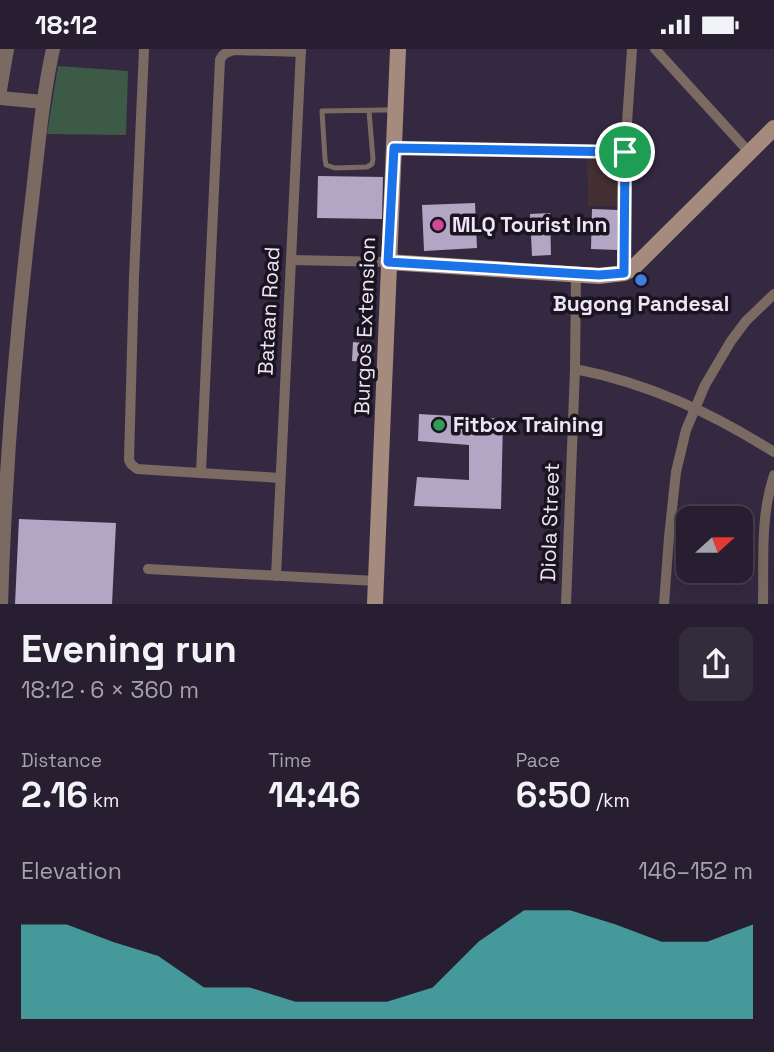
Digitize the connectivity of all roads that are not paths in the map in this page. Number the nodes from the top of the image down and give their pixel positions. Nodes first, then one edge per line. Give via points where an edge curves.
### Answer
1 (8, 49) edge
2 (53, 49) edge
3 (144, 49) edge
4 (398, 49) edge
5 (632, 49) edge
6 (654, 49) edge
7 (301, 51) edge
8 (0, 90) edge
9 (0, 98) edge
10 (43, 102) junction
11 (369, 111) junction
12 (396, 111) junction
13 (774, 128) edge
14 (394, 148) junction
15 (625, 152) junction
16 (749, 152) junction
17 (291, 260) junction
18 (388, 262) junction
19 (576, 273) junction
20 (624, 273) junction
21 (774, 294) edge
22 (575, 369) junction
23 (694, 407) junction
24 (774, 453) edge
25 (201, 472) junction
26 (774, 475) edge
27 (280, 478) junction
28 (1, 544) edge
29 (148, 569) dead end
30 (276, 576) junction
31 (769, 576) edge
32 (376, 581) junction
33 (1, 604) edge
34 (375, 604) edge
35 (566, 604) edge
36 (664, 604) edge
37 (764, 604) edge

1 - 8 street
2 - 10 street
3 - 25 street via 128,456 137,469
4 - 12 main road, Burgos Extension
5 - 15 street
6 - 16 street
7 - 17 street, Bataan Road
7 - 25 street via 234,50 220,60
9 - 10 street
10 - 28 street via 20,302
11 - 11 lane via 372,164 326,165 322,111
11 - 12 lane
12 - 14 main road, Burgos Extension
13 - 16 main road
14 - 15 street
14 - 18 main road, Burgos Extension
15 - 20 street
16 - 20 main road
17 - 18 street
17 - 27 street, Bataan Road
18 - 19 main road
18 - 32 main road, Burgos Extension
19 - 20 main road
19 - 22 street, Diola Street
21 - 23 street via 731,341
22 - 23 street via 631,383
22 - 35 street, Diola Street
23 - 24 street
23 - 36 street via 676,472
25 - 27 street
26 - 31 street via 764,521
27 - 30 street, Bataan Road
28 - 33 street
29 - 30 street
30 - 32 street
31 - 37 street
32 - 34 main road, Burgos Extension

